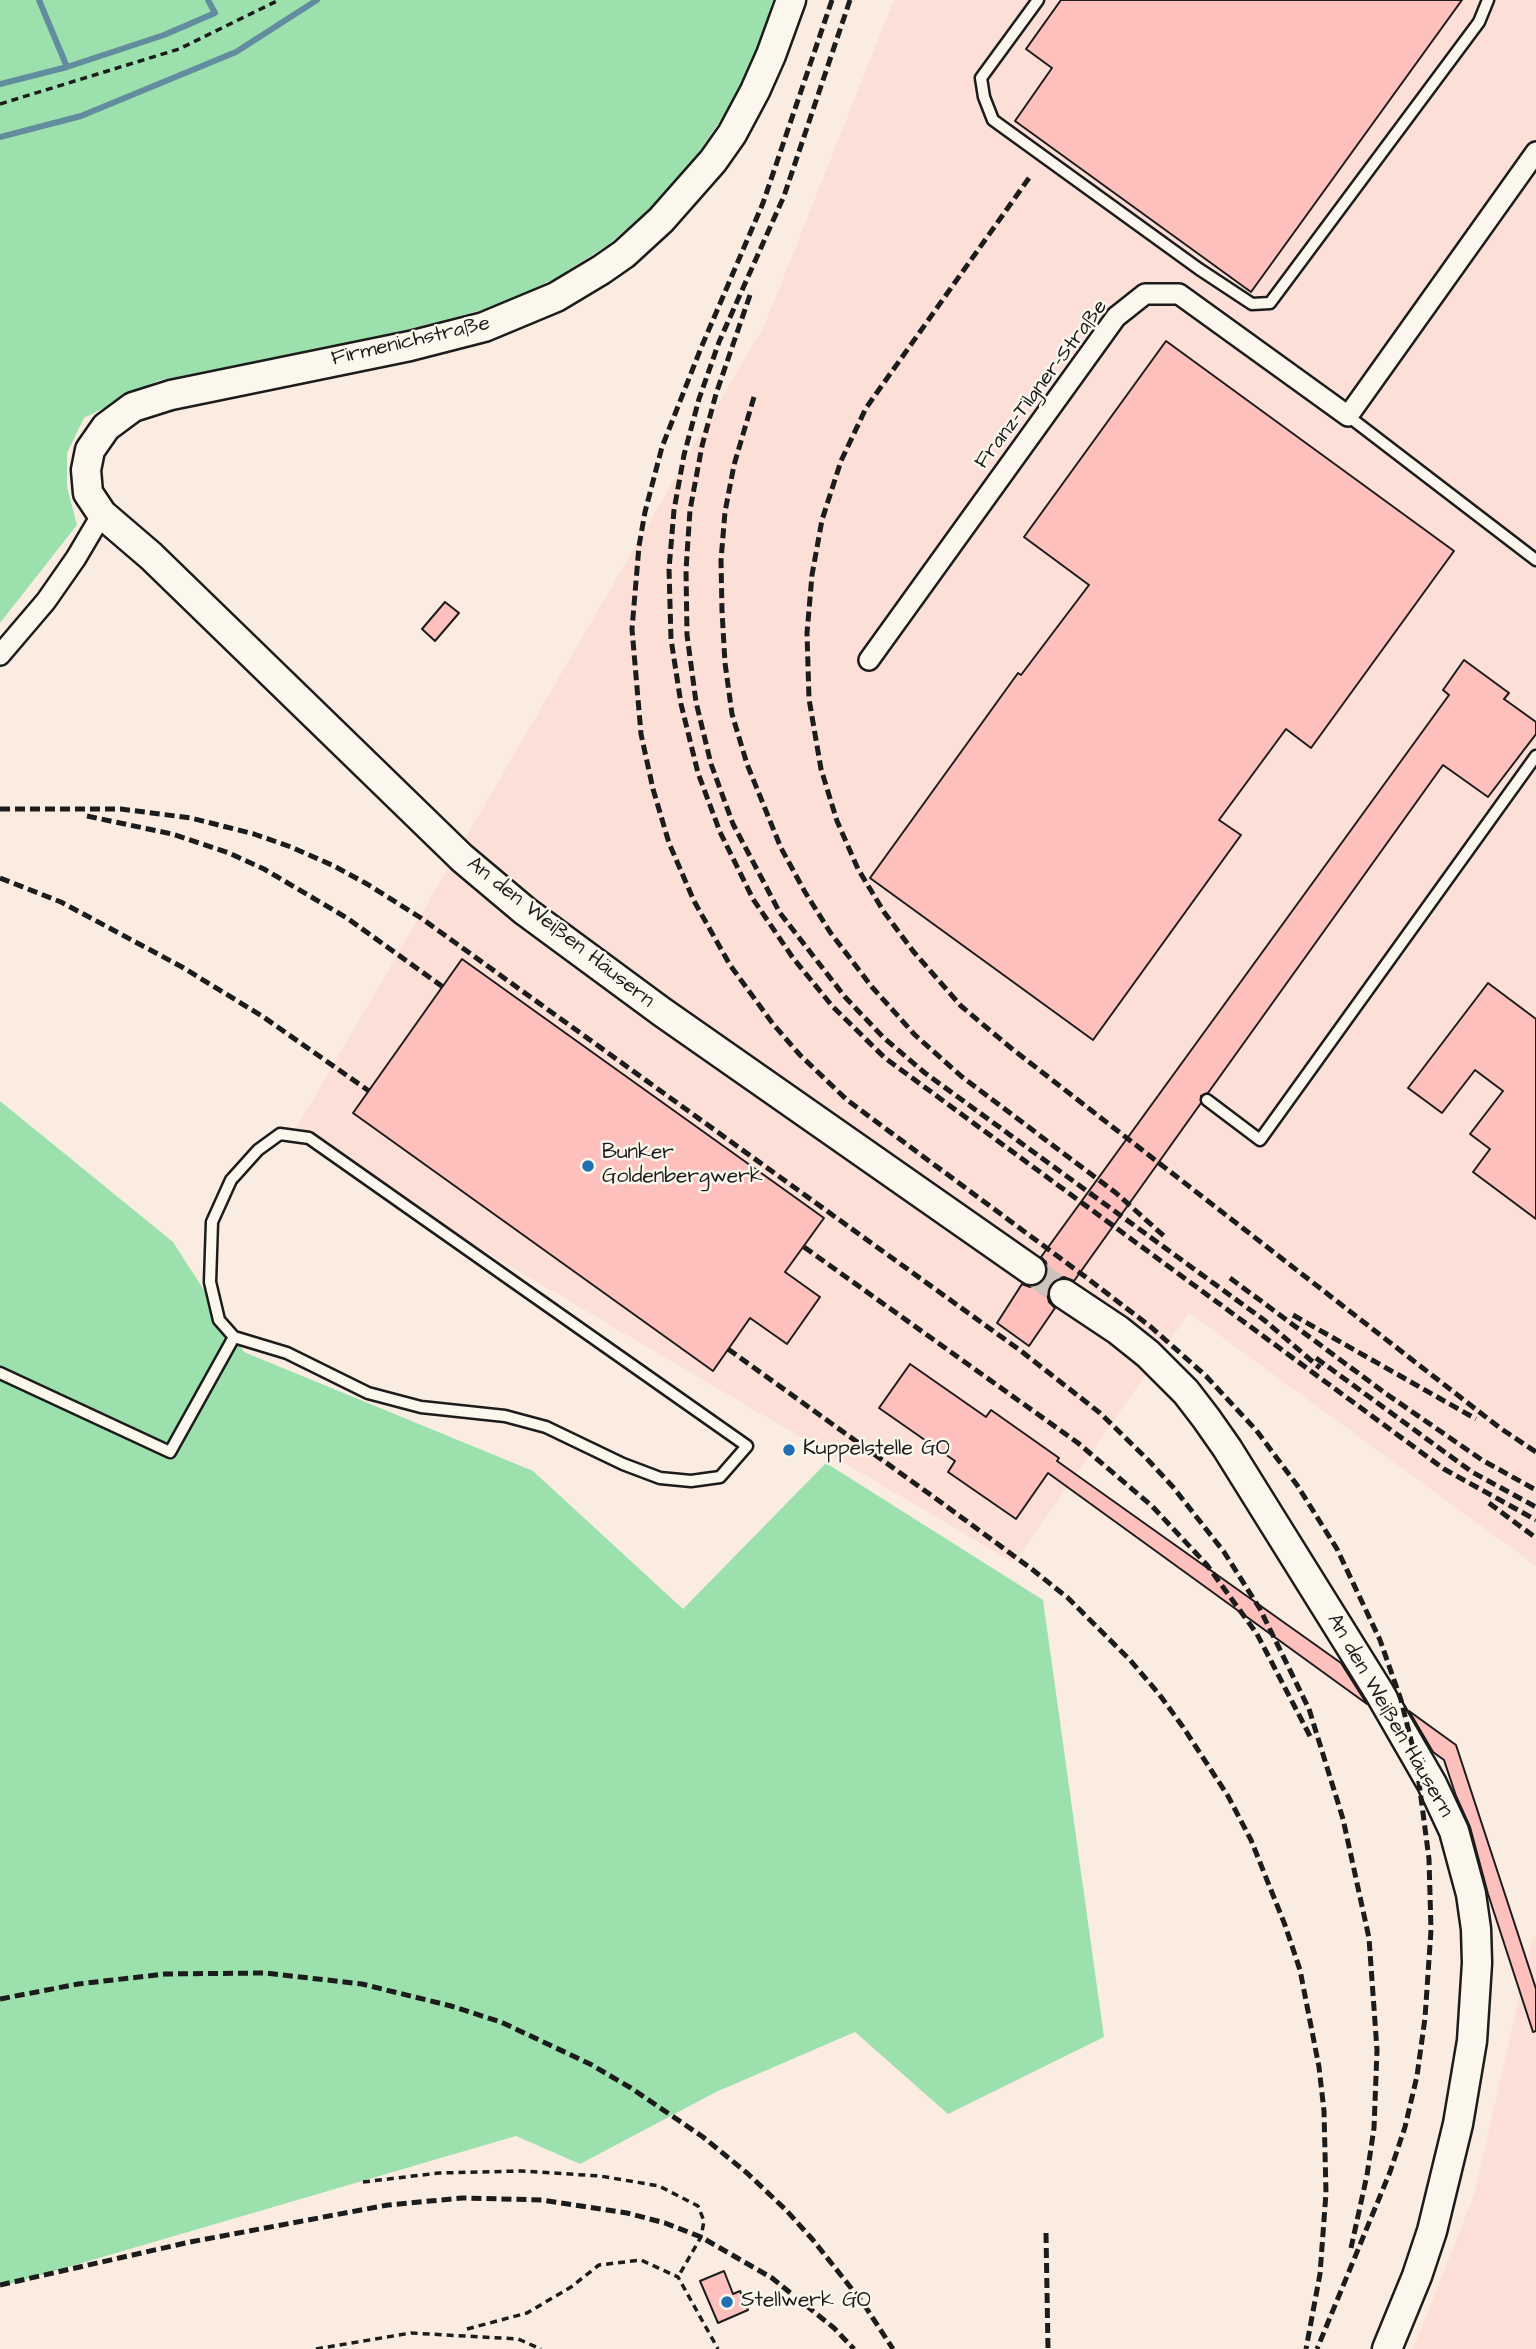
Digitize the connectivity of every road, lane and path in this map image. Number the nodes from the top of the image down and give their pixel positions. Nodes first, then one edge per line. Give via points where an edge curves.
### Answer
1 (279, 0) edge
2 (791, 0) edge
3 (1038, 0) edge
4 (1488, 0) edge
5 (0, 104) edge
6 (1536, 152) edge
7 (1348, 416) junction
8 (102, 514) junction
9 (1536, 560) edge
10 (0, 655) edge
11 (869, 660) dead end
12 (1536, 755) edge
13 (1207, 1100) dead end
14 (1031, 1270) tunnel mouth
15 (1064, 1294) tunnel mouth
16 (234, 1337) junction
17 (0, 1373) edge
18 (363, 2182) dead end
19 (678, 2277) junction
20 (467, 2329) dead end
21 (316, 2349) edge
22 (541, 2349) edge
23 (718, 2349) edge
24 (1387, 2349) edge

1 - 5 path via 179,49
2 - 8 street, Firmenichstraße via 772,55 732,134 693,187 624,254 556,297 484,327 133,407 106,427 90,450 88,493
3 - 4 lane via 981,78 993,121 1252,304 1270,303 1479,22
6 - 7 street
7 - 9 lane
7 - 11 street, Franz-Tilgner-Straße via 1179,294 1145,294 1116,317
8 - 10 street via 46,601
8 - 14 street, An den Weißen Häusern via 462,858 525,911
12 - 13 lane via 1260,1140
15 - 24 street, An den Weißen Häusern via 1148,1354 1206,1418 1378,1692 1454,1830 1476,1929 1472,2041 1432,2231
16 - 16 lane via 219,1320 210,1282 212,1222 231,1180 258,1150 280,1134 309,1138 747,1446 720,1477 660,1478 546,1427 368,1393 287,1353
16 - 17 lane via 170,1452
18 - 19 path via 439,2173 522,2171 600,2176 659,2186 698,2206 704,2221 701,2237
19 - 20 path via 641,2260 599,2265 527,2313
19 - 23 path
21 - 22 path via 411,2333 518,2339

